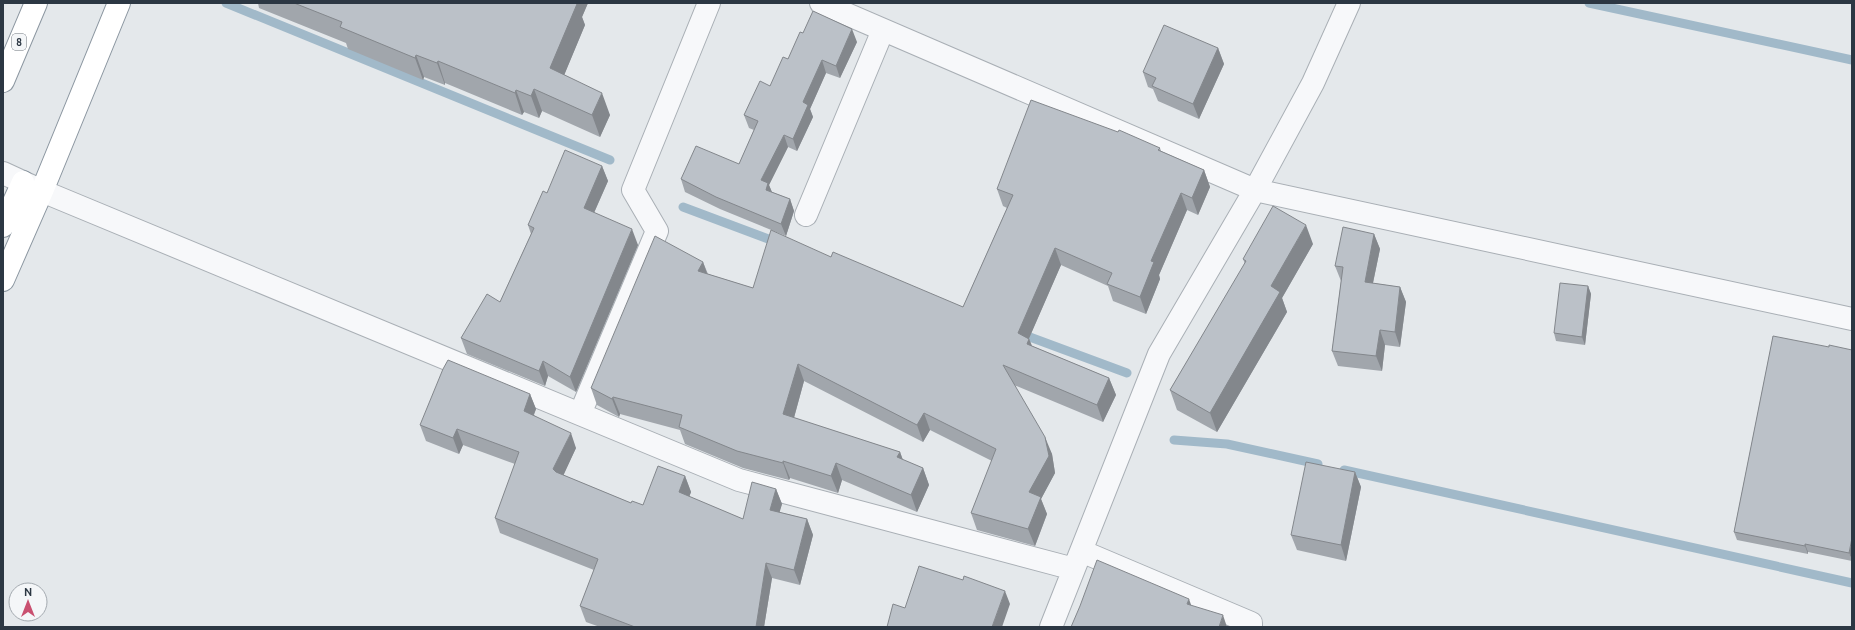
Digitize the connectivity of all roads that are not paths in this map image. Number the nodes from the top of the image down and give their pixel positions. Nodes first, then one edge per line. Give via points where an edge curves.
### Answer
1 (36, 3) edge
2 (119, 3) edge
3 (708, 3) edge
4 (821, 3) edge
5 (1349, 3) edge
6 (883, 30) junction
7 (3, 80) edge
8 (3, 173) edge
9 (32, 186) junction
10 (1255, 190) junction
11 (806, 215) dead end
12 (3, 226) edge
13 (3, 280) edge
14 (1852, 319) edge
15 (580, 414) junction
16 (1077, 560) junction
17 (1051, 627) edge
18 (1251, 627) edge

1 - 7 highway, 8
2 - 9 highway
3 - 15 street via 633,190 657,231
4 - 6 street
5 - 10 street via 1313,84
6 - 10 street
6 - 11 street
8 - 9 street
9 - 12 highway
9 - 13 highway
9 - 15 street
10 - 14 street
10 - 16 street via 1159,354
15 - 16 street via 739,480
16 - 17 street
16 - 18 street via 1251,623

